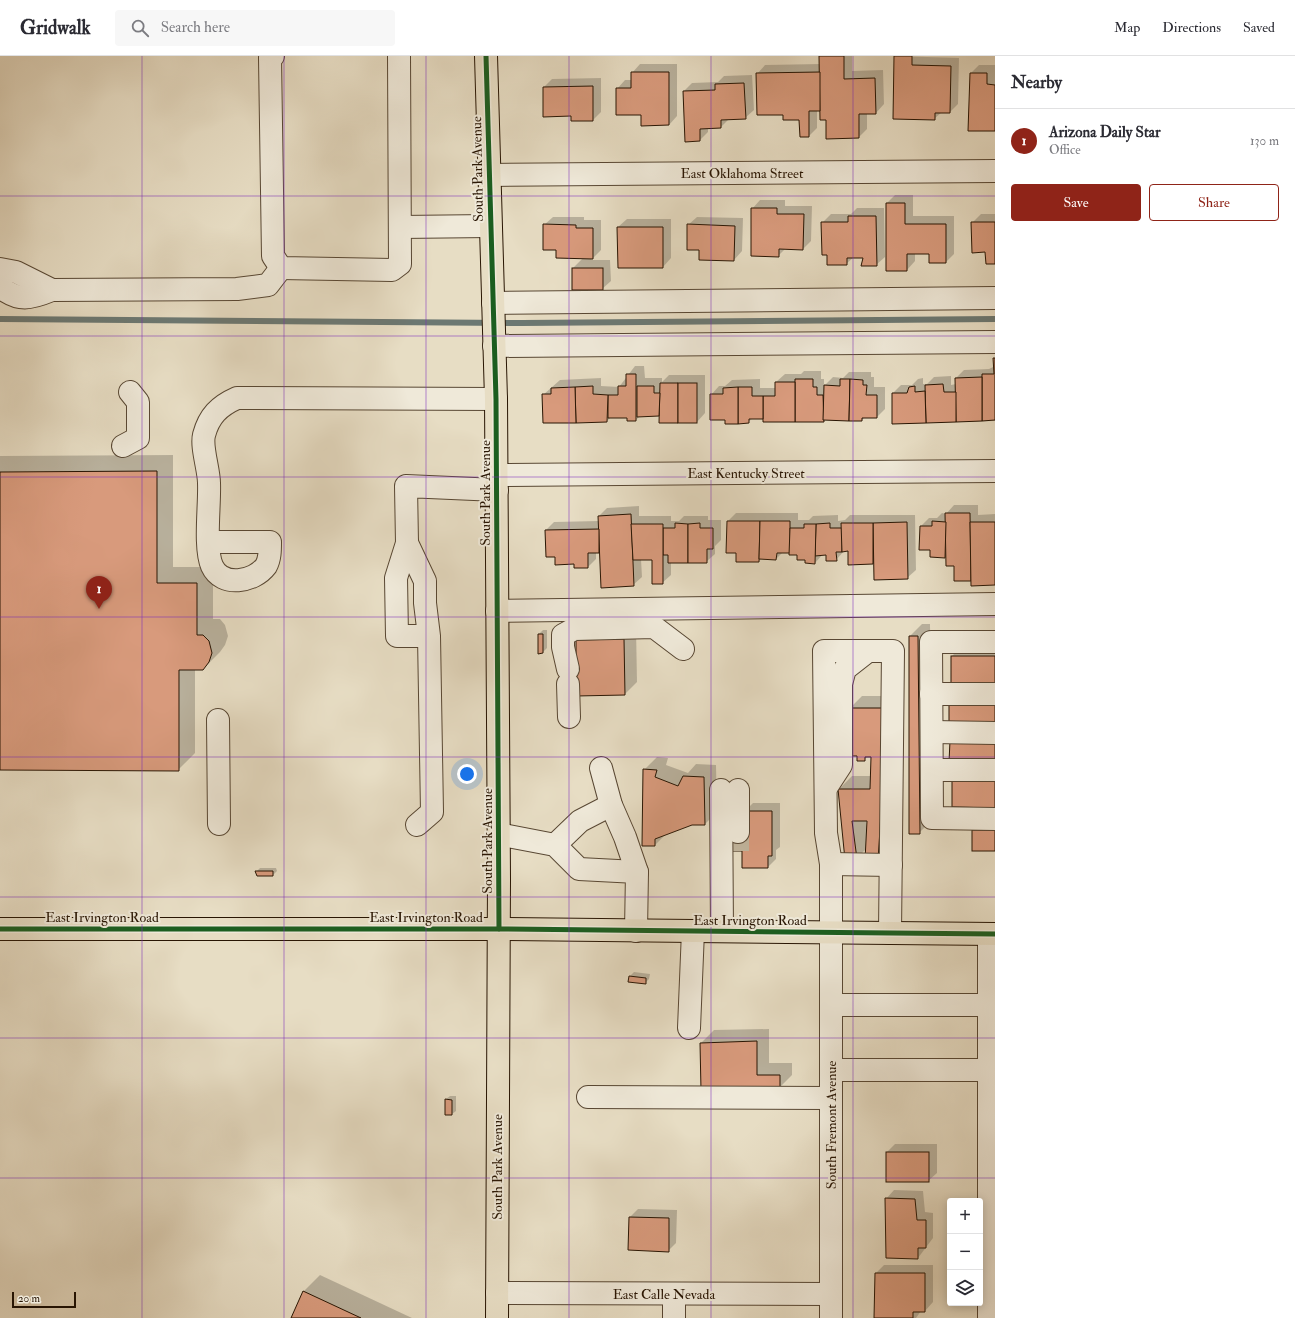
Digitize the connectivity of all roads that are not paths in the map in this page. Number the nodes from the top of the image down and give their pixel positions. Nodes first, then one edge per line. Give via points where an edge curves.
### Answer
1 (273, 56) edge
2 (399, 56) edge
3 (486, 56) edge
4 (995, 171) edge
5 (489, 175) junction
6 (490, 226) junction
7 (400, 227) junction
8 (281, 268) junction
9 (0, 269) edge
10 (0, 286) edge
11 (52, 290) junction
12 (995, 298) edge
13 (493, 304) junction
14 (494, 341) junction
15 (995, 342) edge
16 (130, 392) dead end
17 (496, 399) junction
18 (123, 446) dead end
19 (995, 471) edge
20 (496, 482) junction
21 (209, 542) junction
22 (407, 544) junction
23 (995, 604) edge
24 (497, 611) junction
25 (429, 636) junction
26 (995, 642) edge
27 (682, 649) dead end
28 (931, 694) junction
29 (995, 694) edge
30 (569, 718) dead end
31 (218, 720) dead end
32 (932, 732) junction
33 (995, 733) edge
34 (601, 768) dead end
35 (932, 770) junction
36 (995, 770) edge
37 (611, 805) junction
38 (995, 819) edge
39 (219, 824) dead end
40 (417, 825) dead end
41 (738, 832) tunnel mouth
42 (498, 834) junction
43 (556, 845) junction
44 (831, 864) junction
45 (891, 865) junction
46 (637, 872) junction
47 (0, 929) edge
48 (499, 929) junction
49 (636, 931) junction
50 (692, 931) junction
51 (722, 931) junction
52 (830, 932) junction
53 (890, 933) junction
54 (992, 934) edge
55 (831, 1005) junction
56 (990, 1005) junction
57 (690, 1028) dead end
58 (831, 1070) junction
59 (990, 1070) junction
60 (588, 1097) dead end
61 (830, 1098) junction
62 (496, 1293) junction
63 (674, 1294) junction
64 (830, 1294) junction
65 (496, 1318) edge
66 (674, 1318) edge
67 (831, 1318) edge
68 (989, 1318) edge

1 - 8 street via 270,58 274,256
2 - 7 street
3 - 5 main road, South Park Avenue
4 - 5 street, East Oklahoma Street
5 - 6 main road, South Park Avenue
6 - 7 street
6 - 13 main road, South Park Avenue
7 - 8 street via 400,264 392,270
8 - 11 street via 268,285 237,289
9 - 11 street via 16,272
10 - 11 street via 12,296 31,298
12 - 13 street
13 - 14 main road, South Park Avenue
14 - 15 street
14 - 17 main road, South Park Avenue
16 - 18 street via 138,402 138,438
17 - 20 main road, South Park Avenue
17 - 21 street via 237,398 226,403 214,412 203,437 209,483
19 - 20 street, East Kentucky Street
20 - 22 street, East Kentucky Street via 406,486
20 - 24 main road, South Park Avenue
21 - 21 street via 212,566 219,574 229,579 239,581 252,578 266,565 270,555 270,542
22 - 25 street via 425,581
22 - 25 street via 396,578 397,636
23 - 24 street
24 - 42 main road, South Park Avenue
25 - 40 street via 432,812
26 - 28 street via 931,642
27 - 30 street via 654,627 574,629 563,635 568,676
28 - 29 street
28 - 32 street
31 - 39 street
32 - 33 street
32 - 35 street
34 - 37 street
35 - 36 street
35 - 38 street via 932,818
37 - 43 street via 580,821
37 - 46 street
41 - 51 street via 729,790
42 - 43 street
42 - 48 main road, South Park Avenue
43 - 46 street via 579,869
44 - 45 street
44 - 45 street, South Fremont Avenue via 826,833 824,651 893,651
44 - 52 street, South Fremont Avenue
45 - 53 street
46 - 49 street
47 - 48 main road, East Irvington Road
48 - 49 main road, East Irvington Road
48 - 62 main road, South Park Avenue
49 - 50 main road, East Irvington Road
50 - 51 main road, East Irvington Road
50 - 57 street
51 - 52 main road, East Irvington Road
52 - 53 main road, East Irvington Road
52 - 55 street, South Fremont Avenue
53 - 54 main road, East Irvington Road
54 - 56 street
55 - 56 street
55 - 58 street, South Fremont Avenue
56 - 59 street
58 - 59 street
58 - 61 street, South Fremont Avenue
59 - 68 street
60 - 61 street
61 - 64 street, South Fremont Avenue
62 - 63 street, East Calle Nevada
62 - 65 main road, South Park Avenue
63 - 64 street, East Calle Nevada
63 - 66 street
64 - 67 street, South Fremont Avenue

